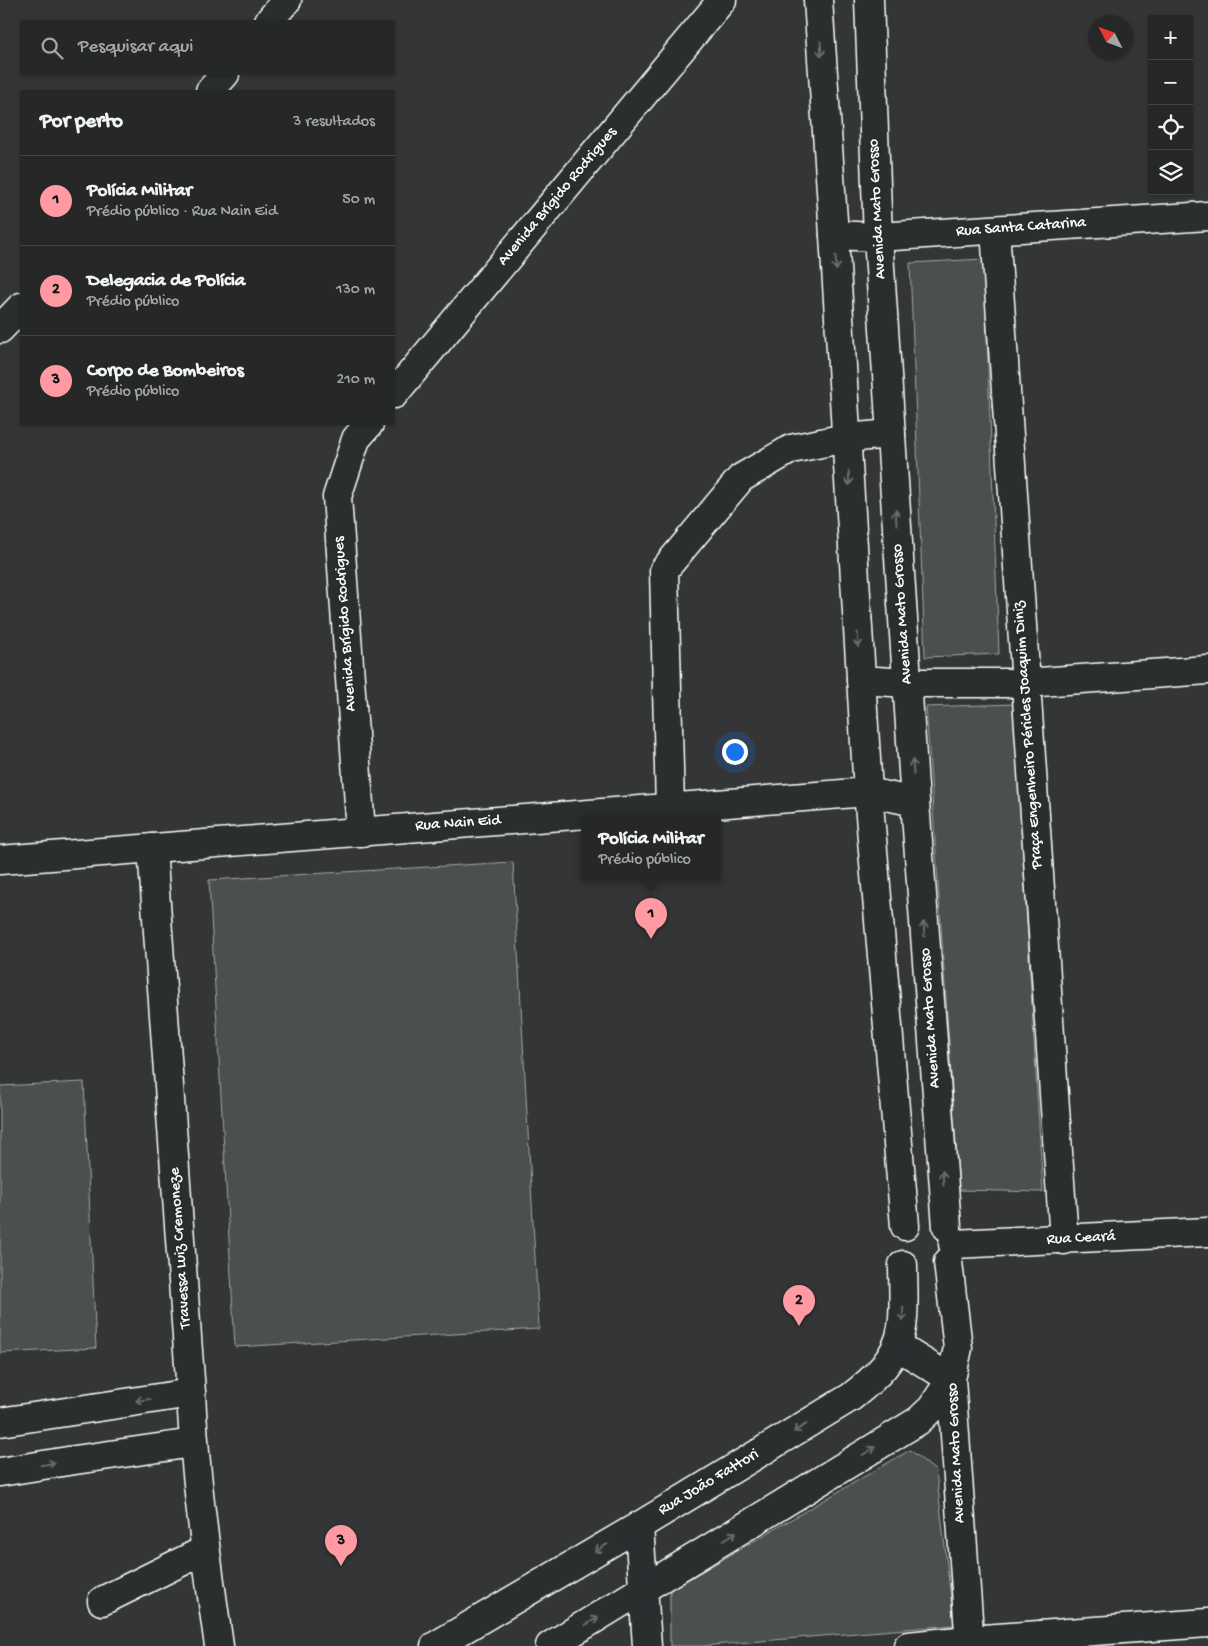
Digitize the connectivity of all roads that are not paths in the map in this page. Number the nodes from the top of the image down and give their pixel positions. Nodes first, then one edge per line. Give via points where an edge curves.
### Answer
1 (288, 0) edge
2 (722, 0) edge
3 (818, 0) edge
4 (869, 0) edge
5 (270, 20) edge
6 (223, 75) edge
7 (211, 90) edge
8 (1208, 216) edge
9 (995, 230) junction
10 (834, 235) junction
11 (878, 237) junction
12 (20, 308) edge
13 (0, 329) edge
14 (395, 393) edge
15 (368, 425) edge
16 (891, 434) junction
17 (846, 438) junction
18 (1208, 670) edge
19 (861, 680) junction
20 (907, 683) junction
21 (1025, 683) junction
22 (868, 792) junction
23 (915, 802) junction
24 (670, 808) junction
25 (361, 832) junction
26 (152, 848) junction
27 (0, 860) edge
28 (904, 1226) junction
29 (1208, 1232) edge
30 (1064, 1240) junction
31 (950, 1244) junction
32 (903, 1265) junction
33 (897, 1346) junction
34 (951, 1380) junction
35 (191, 1393) junction
36 (0, 1422) edge
37 (193, 1444) junction
38 (0, 1472) edge
39 (639, 1526) junction
40 (206, 1550) junction
41 (644, 1590) junction
42 (102, 1601) dead end
43 (1208, 1623) edge
44 (969, 1643) edge
45 (219, 1646) edge
46 (435, 1646) edge
47 (550, 1646) edge
48 (647, 1646) edge
49 (908, 1646) edge

1 - 5 street
2 - 14 street, Avenida Brígido Rodrigues
3 -> 10 street
4 - 11 street, Avenida Mato Grosso
6 - 7 street
8 - 9 street, Rua Santa Catarina
9 - 11 street, Rua Santa Catarina
9 - 21 street, Praça Engenheiro Péricles Joaquim Diniz
10 - 11 street, Rua Santa Catarina
10 -> 17 street
11 - 16 street, Avenida Mato Grosso
12 - 13 street
15 - 25 street, Avenida Brígido Rodrigues via 356,439 337,497
16 - 17 street
20 -> 16 street, Avenida Mato Grosso
17 -> 19 street
17 - 24 street via 791,449 741,478 664,570
18 - 21 street
19 - 20 street
19 - 22 street
20 - 21 street
23 -> 20 street, Avenida Mato Grosso
21 - 30 street, Praça Engenheiro Péricles Joaquim Diniz
22 - 23 street, Rua Nain Eid
22 - 24 street, Rua Nain Eid
22 - 28 street
31 -> 23 street, Avenida Mato Grosso
24 - 25 street, Rua Nain Eid
25 - 26 street, Rua Nain Eid
26 - 27 street, Rua Nain Eid
26 - 35 street, Travessa Luiz Cremoneze
28 - 31 street via 914,1219 926,1217 937,1220
28 - 32 street via 896,1245
29 - 30 street, Rua Ceará
30 - 31 street, Rua Ceará
31 - 32 street via 939,1270 927,1274 914,1272
31 - 34 street, Avenida Mato Grosso via 958,1348
32 -> 33 street, Rua João Fattori via 902,1327
33 - 34 street
33 -> 39 street, Rua João Fattori via 872,1381 851,1397
41 -> 34 street via 918,1421 932,1408
34 - 44 street, Avenida Mato Grosso
35 -> 36 street
35 - 37 street, Travessa Luiz Cremoneze
38 -> 37 street
37 - 40 street, Travessa Luiz Cremoneze
39 - 41 street
39 -> 46 street, Rua João Fattori
40 - 42 street
40 - 45 street, Travessa Luiz Cremoneze
47 -> 41 street
41 - 48 street
43 - 44 street
44 - 49 street

